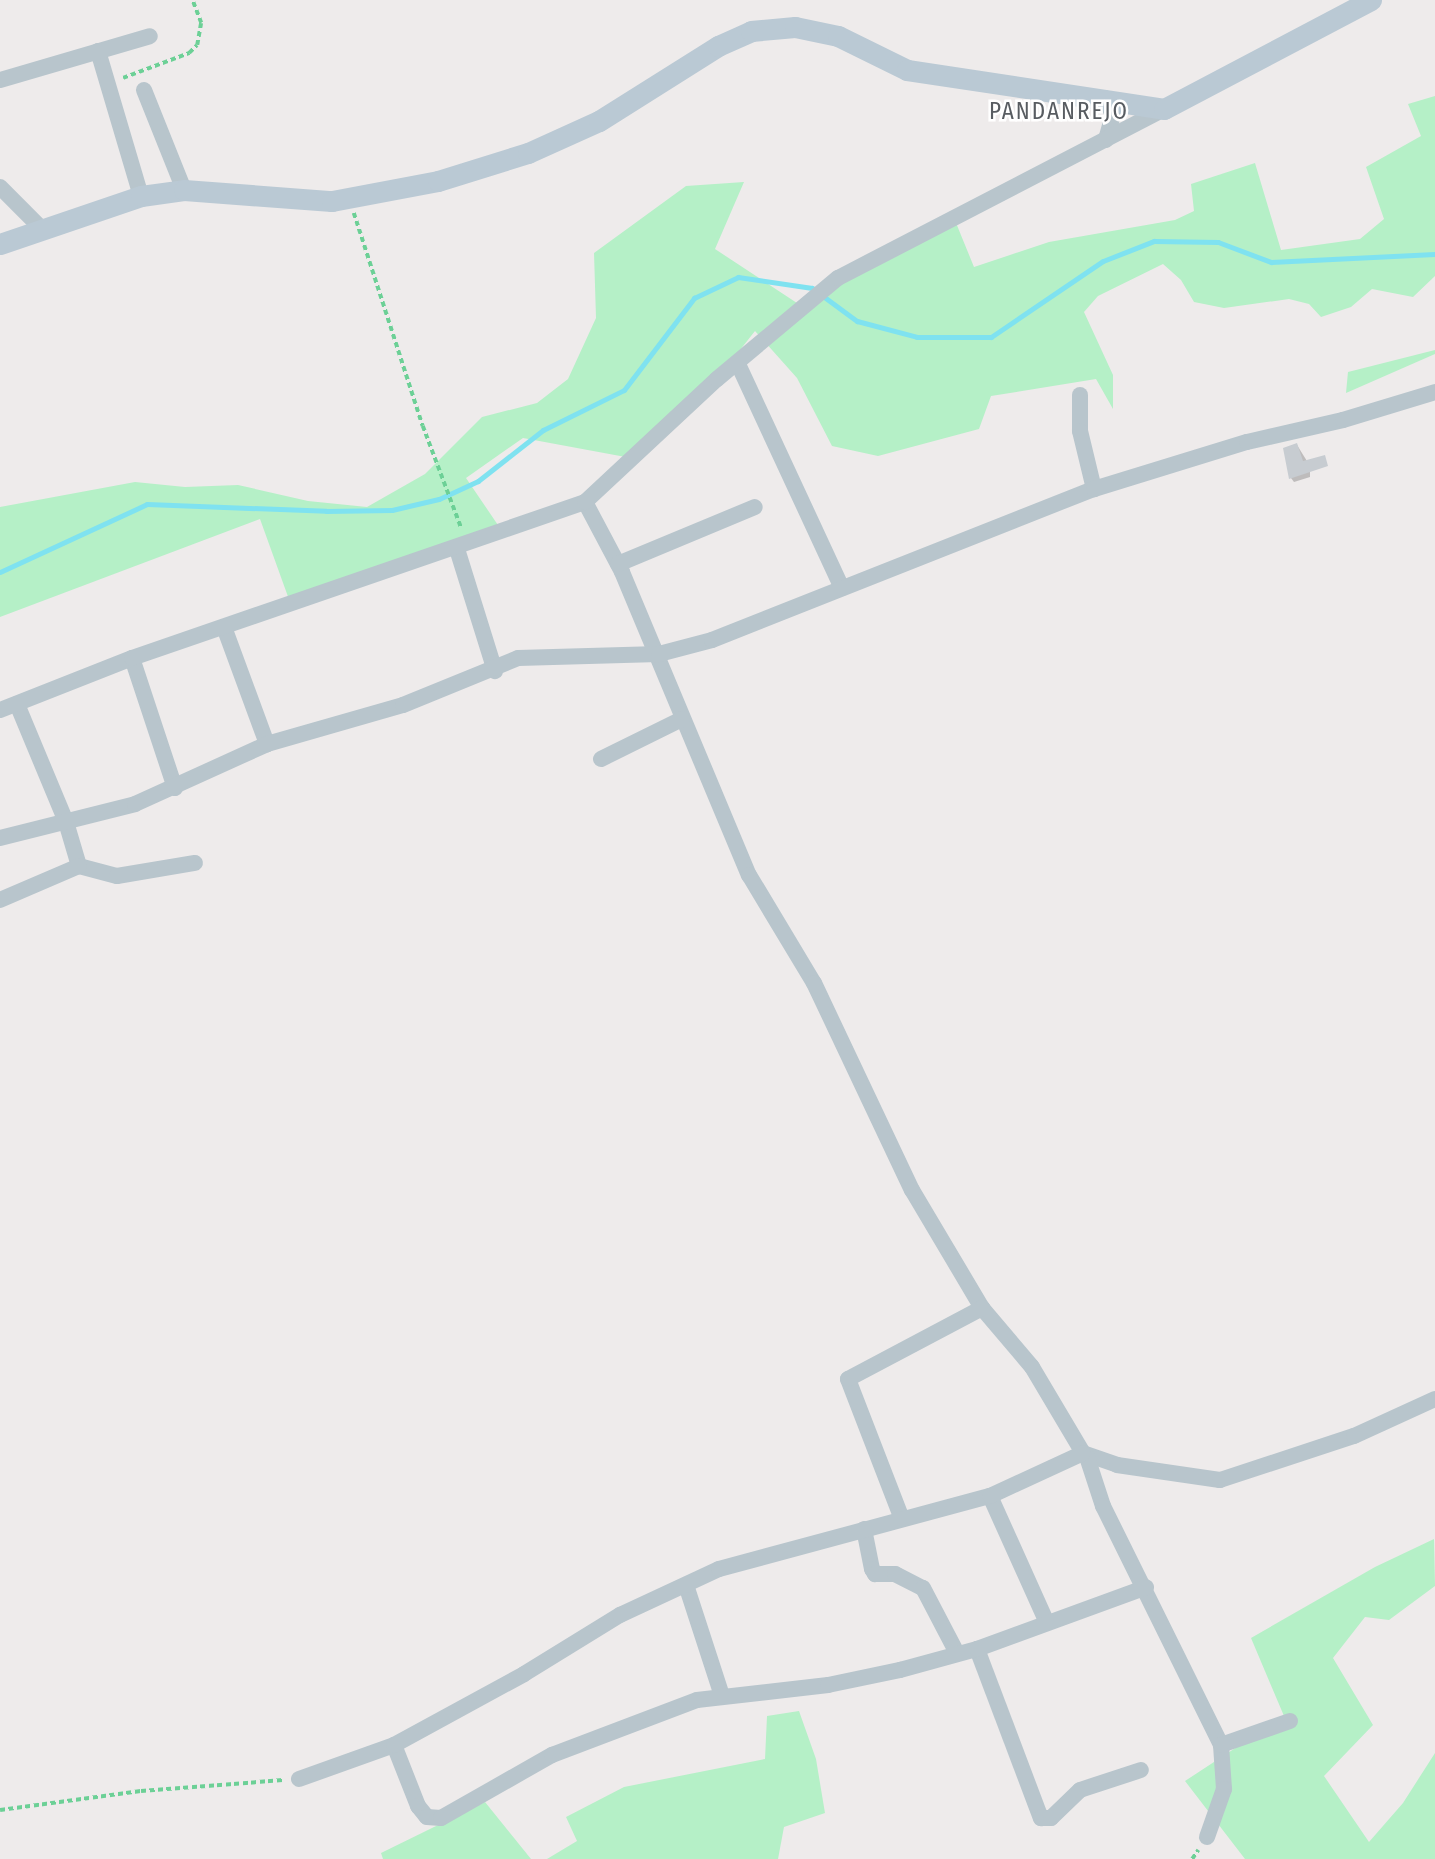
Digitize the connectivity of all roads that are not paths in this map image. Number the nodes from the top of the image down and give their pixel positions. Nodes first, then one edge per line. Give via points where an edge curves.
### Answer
1 (1371, 0) edge
2 (150, 36) dead end
3 (98, 51) junction
4 (0, 80) edge
5 (144, 90) dead end
6 (1105, 98) junction
7 (1164, 109) junction
8 (1106, 140) junction
9 (0, 187) edge
10 (184, 190) junction
11 (141, 196) junction
12 (40, 227) junction
13 (0, 244) edge
14 (738, 364) junction
15 (1435, 392) edge
16 (1080, 395) dead end
17 (1094, 489) junction
18 (585, 502) junction
19 (755, 507) dead end
20 (462, 547) junction
21 (618, 564) junction
22 (842, 588) junction
23 (225, 627) junction
24 (659, 654) junction
25 (132, 658) junction
26 (495, 671) junction
27 (17, 704) junction
28 (0, 710) edge
29 (682, 719) junction
30 (267, 744) junction
31 (601, 759) dead end
32 (175, 788) junction
33 (66, 822) junction
34 (0, 838) edge
35 (195, 863) dead end
36 (79, 866) junction
37 (0, 900) edge
38 (982, 1308) junction
39 (1435, 1399) edge
40 (1085, 1455) junction
41 (989, 1496) junction
42 (902, 1519) junction
43 (864, 1529) junction
44 (686, 1585) junction
45 (1146, 1587) junction
46 (1047, 1623) junction
47 (977, 1649) junction
48 (957, 1653) junction
49 (722, 1696) junction
50 (1290, 1721) dead end
51 (394, 1745) junction
52 (1221, 1745) junction
53 (1141, 1770) dead end
54 (299, 1779) road end
55 (1207, 1837) dead end

1 - 7 street
2 - 3 street
3 - 4 street
3 - 11 street
5 - 10 street
6 - 7 street
6 - 8 street via 1113,115
6 - 10 street via 992,86 907,70 838,36 772,27 718,46 599,121 528,153 438,181 306,202
7 - 8 street
8 - 14 street via 838,278
9 - 12 street
10 - 11 street
11 - 12 street
12 - 13 street
14 - 18 street
14 - 22 street
15 - 17 street
16 - 17 street via 1080,431
17 - 22 street
18 - 20 street
18 - 21 street
19 - 21 street
20 - 23 street
20 - 26 street
21 - 24 street
22 - 24 street via 712,640
23 - 25 street
23 - 30 street
24 - 26 street via 542,656 508,661
24 - 29 street
25 - 27 street
25 - 32 street
26 - 30 street via 403,705
27 - 28 street
27 - 33 street
29 - 31 street
29 - 38 street via 749,874 814,983 912,1190
30 - 32 street
32 - 33 street
33 - 34 street
33 - 36 street
35 - 36 street via 117,876
36 - 37 street
38 - 40 street via 1032,1367
38 - 42 street via 848,1379
39 - 40 street via 1354,1436 1220,1480
40 - 41 street
40 - 45 street via 1103,1506
41 - 42 street
41 - 46 street
42 - 43 street
43 - 44 street via 731,1565
43 - 48 street via 875,1574 895,1574 923,1588
44 - 49 street
44 - 51 street via 620,1615
45 - 46 street
45 - 52 street
46 - 47 street
47 - 48 street
47 - 53 street via 1041,1818 1051,1818 1080,1790
48 - 49 street via 828,1685
49 - 51 street via 684,1704 552,1755 441,1818 427,1818 418,1806
50 - 52 street
51 - 54 street
52 - 55 street via 1224,1789

